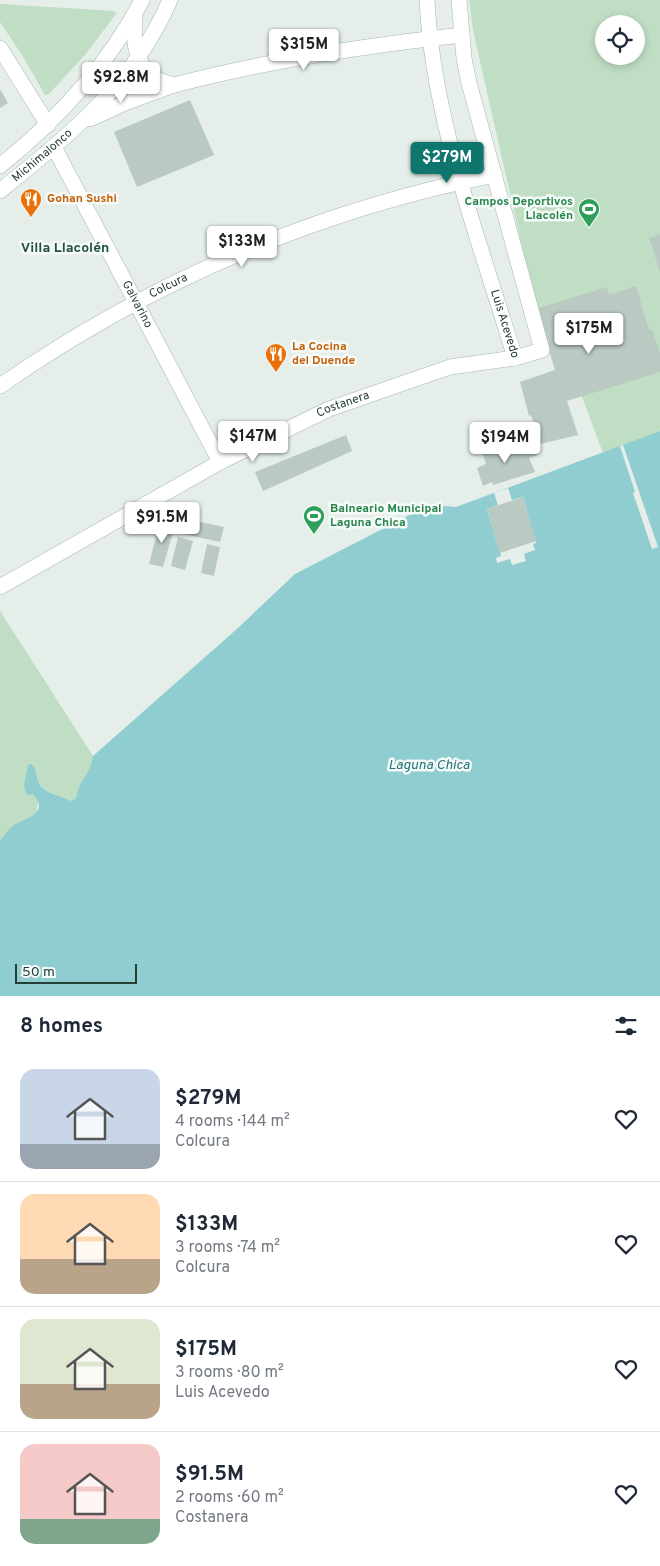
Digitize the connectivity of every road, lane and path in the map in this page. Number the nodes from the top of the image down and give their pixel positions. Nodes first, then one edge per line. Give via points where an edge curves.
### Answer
1 (142, 0) edge
2 (170, 0) edge
3 (427, 0) edge
4 (459, 0) edge
5 (135, 14) junction
6 (462, 34) junction
7 (429, 38) junction
8 (0, 48) edge
9 (139, 59) junction
10 (174, 84) junction
11 (48, 125) junction
12 (78, 125) junction
13 (54, 146) junction
14 (0, 166) edge
15 (495, 176) junction
16 (462, 182) junction
17 (0, 191) edge
18 (136, 303) junction
19 (515, 358) junction
20 (0, 386) edge
21 (220, 462) junction
22 (0, 587) edge

1 - 5 street, Michimalonco
2 - 9 street, Michimalonco
3 - 7 street, Luis Acevedo
4 - 6 street, Luis Acevedo
5 - 9 street via 134,36
5 - 11 street, Michimalonco via 98,69
6 - 7 street
6 - 15 street, Luis Acevedo via 469,84
7 - 10 street via 290,58
7 - 16 street, Luis Acevedo via 439,96
8 - 11 street
9 - 10 street via 150,75
9 - 12 street, Michimalonco
10 - 12 street
11 - 14 street, Michimalonco
12 - 13 street, Michimalonco
13 - 17 street, Michimalonco
13 - 18 street, Galvarino
15 - 16 street, Colcura
15 - 19 street, Luis Acevedo via 542,350
16 - 18 street, Colcura via 359,209 280,236 226,258
16 - 19 street, Luis Acevedo
18 - 20 street, Colcura via 70,339
18 - 21 street, Galvarino
19 - 21 street, Costanera via 450,367 345,403
21 - 22 street, Costanera

